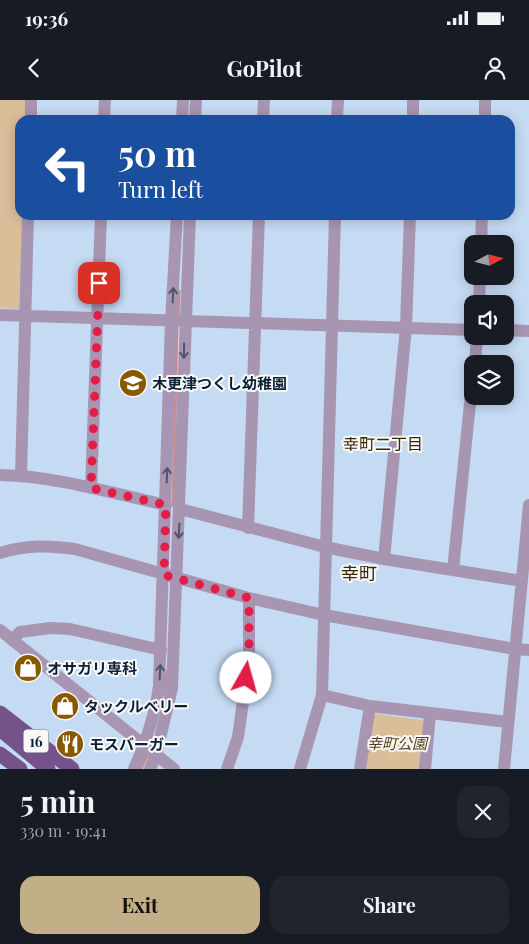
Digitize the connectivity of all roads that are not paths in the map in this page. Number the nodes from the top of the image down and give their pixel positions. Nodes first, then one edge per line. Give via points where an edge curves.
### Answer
1 (31, 100) edge
2 (105, 100) edge
3 (183, 100) edge
4 (196, 100) edge
5 (264, 100) edge
6 (338, 100) edge
7 (413, 100) edge
8 (485, 100) edge
9 (31, 115) edge
10 (104, 115) edge
11 (182, 115) edge
12 (195, 115) edge
13 (263, 115) edge
14 (337, 115) edge
15 (413, 115) edge
16 (485, 115) edge
17 (28, 220) edge
18 (101, 220) edge
19 (177, 220) edge
20 (189, 220) edge
21 (259, 220) edge
22 (334, 220) edge
23 (410, 220) edge
24 (482, 220) edge
25 (481, 235) edge
26 (0, 315) edge
27 (25, 316) junction
28 (98, 318) junction
29 (178, 321) junction
30 (254, 324) junction
31 (332, 326) junction
32 (406, 327) junction
33 (464, 330) edge
34 (514, 330) edge
35 (529, 331) edge
36 (470, 405) edge
37 (0, 475) edge
38 (21, 475) junction
39 (91, 488) junction
40 (166, 505) junction
41 (529, 505) edge
42 (180, 509) junction
43 (248, 528) junction
44 (325, 547) junction
45 (0, 553) edge
46 (384, 559) junction
47 (453, 570) junction
48 (171, 577) junction
49 (522, 581) junction
50 (249, 598) junction
51 (324, 615) junction
52 (0, 630) edge
53 (12, 640) junction
54 (515, 649) junction
55 (161, 650) junction
56 (529, 650) edge
57 (322, 695) junction
58 (370, 706) junction
59 (0, 713) edge
60 (430, 714) junction
61 (508, 722) junction
62 (0, 729) edge
63 (150, 750) junction
64 (0, 754) edge
65 (20, 769) edge
66 (48, 769) edge
67 (72, 769) edge
68 (134, 769) edge
69 (150, 769) edge
70 (174, 769) edge
71 (227, 769) edge
72 (300, 769) edge
73 (360, 769) edge
74 (425, 769) edge
75 (504, 769) edge

1 - 9 street
2 - 10 street
3 - 11 street
4 - 12 street
5 - 13 street
6 - 14 street
7 - 15 street
8 - 16 street
17 - 27 street
18 - 28 street
29 -> 19 street
20 - 29 street
21 - 30 street
22 - 31 street
23 - 32 street
24 - 25 street
26 - 27 street
27 - 28 street
27 - 38 street
28 - 29 street
28 - 39 street
29 - 30 street
40 -> 29 street
29 -> 42 street
30 - 31 street
30 - 43 street
31 - 32 street
31 - 44 street
32 - 33 street
32 - 46 street
34 - 35 street
36 - 47 street
37 - 38 street
38 - 39 street
39 - 40 street
40 - 48 street
41 - 49 street
42 - 43 street
42 -> 48 street
43 - 44 street
44 - 46 street
44 - 51 street
45 - 48 street via 19,547 74,549
46 - 47 street
47 - 49 street
48 - 50 street
48 - 55 street
48 - 63 street via 172,688
49 - 54 street
50 - 51 street
50 - 71 street via 249,658 238,737
51 - 54 street
51 - 57 street
52 - 53 street
53 - 55 street via 20,632 70,629
53 - 63 street
54 - 56 street
54 - 61 street
63 -> 55 street
57 - 58 street
57 - 72 street
58 - 60 street
58 - 73 street
59 - 67 highway, 16
60 - 61 street
60 - 74 street
61 - 75 street
62 - 66 highway, 16
63 - 68 street
63 - 69 street
63 - 70 street
64 - 65 highway, 16

